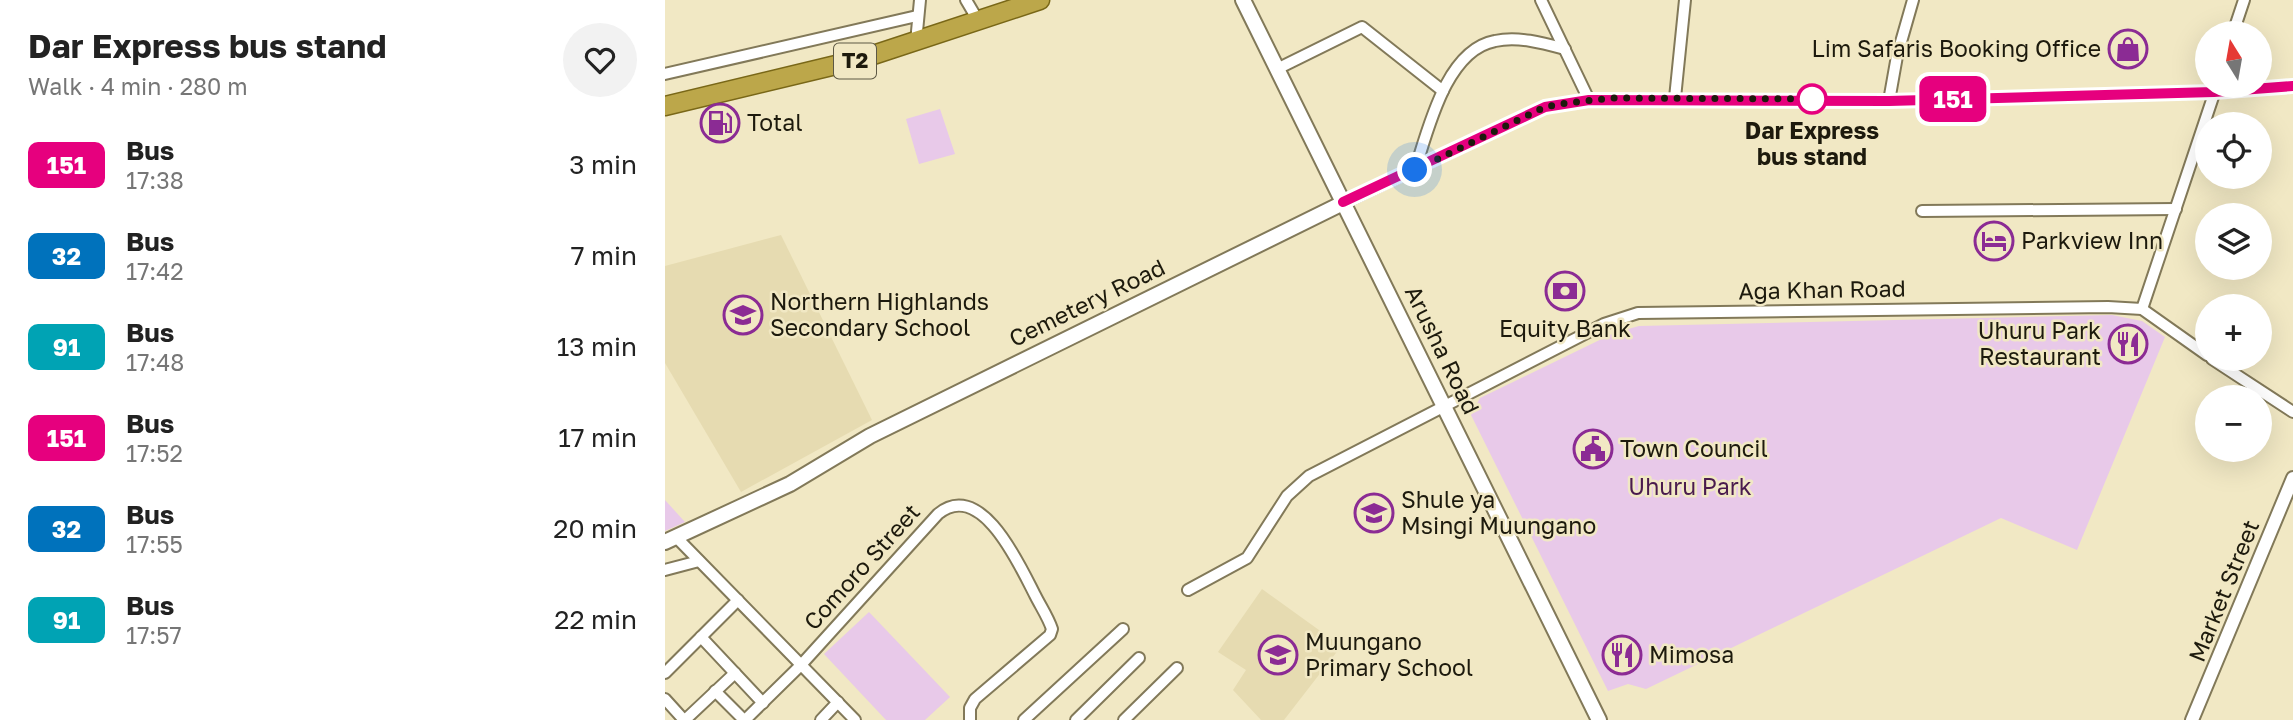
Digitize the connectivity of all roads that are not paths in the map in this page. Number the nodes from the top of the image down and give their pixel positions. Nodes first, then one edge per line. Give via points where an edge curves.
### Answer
1 (920, 0) edge
2 (966, 0) edge
3 (1040, 0) edge
4 (1243, 0) edge
5 (1541, 0) edge
6 (1685, 0) edge
7 (1913, 0) edge
8 (2244, 0) edge
9 (916, 16) junction
10 (2237, 21) edge
11 (979, 22) junction
12 (916, 42) junction
13 (1565, 48) junction
14 (1279, 68) junction
15 (665, 74) edge
16 (2293, 86) edge
17 (2272, 87) edge
18 (2195, 90) edge
19 (1443, 91) junction
20 (1675, 98) junction
21 (2212, 98) edge
22 (1589, 100) junction
23 (1889, 101) junction
24 (665, 106) edge
25 (1415, 170) junction
26 (1343, 202) junction
27 (2176, 209) junction
28 (1922, 211) dead end
29 (2142, 309) junction
30 (2195, 347) edge
31 (2230, 371) edge
32 (1444, 407) junction
33 (2293, 412) edge
34 (2293, 478) edge
35 (670, 539) edge
36 (699, 561) junction
37 (665, 570) edge
38 (1188, 590) dead end
39 (739, 600) junction
40 (1123, 629) dead end
41 (701, 637) junction
42 (1139, 657) dead end
43 (801, 665) junction
44 (1177, 668) dead end
45 (665, 673) edge
46 (735, 673) junction
47 (715, 691) junction
48 (665, 699) edge
49 (838, 702) junction
50 (763, 703) junction
51 (684, 720) edge
52 (745, 720) edge
53 (821, 720) edge
54 (855, 720) edge
55 (970, 720) edge
56 (1024, 720) edge
57 (1076, 720) edge
58 (1124, 720) edge
59 (1599, 720) edge
60 (2192, 720) edge

1 - 9 street
2 - 11 street
3 - 11 highway, T2
4 - 14 main road, Arusha Road
5 - 13 street
6 - 20 street
7 - 23 street
8 - 10 street
9 - 12 street
9 - 15 street
11 - 12 highway, T2
12 - 24 highway, T2
13 - 19 street via 1532,41 1494,41 1468,55
13 - 22 street
14 - 19 street via 1362,27
14 - 26 main road, Arusha Road
16 - 17 street
18 - 23 street
19 - 25 street
20 - 22 street
20 - 23 street
21 - 27 street
22 - 25 street via 1545,107
25 - 26 street
26 - 32 main road, Arusha Road
26 - 35 main road, Cemetery Road via 870,436 790,484
27 - 28 street
27 - 29 street
29 - 30 street
29 - 32 street, Aga Khan Road via 1638,313 1604,324
31 - 33 street
32 - 38 street, Aga Khan Road via 1309,476 1287,496 1247,558
32 - 59 main road, Arusha Road
34 - 60 street, Market Street
35 - 36 street
36 - 37 street
36 - 39 street
39 - 41 street
39 - 43 street
40 - 56 street
41 - 45 street
41 - 46 street
42 - 57 street
43 - 49 street
43 - 50 street, Comoro Street
43 - 55 street, Comoro Street via 937,514 947,506 968,506 983,516 1017,556 1052,629 975,699
44 - 58 street
46 - 47 street
46 - 50 street
47 - 51 street
47 - 52 street
48 - 51 street
49 - 53 street
49 - 54 street
50 - 52 street, Comoro Street

